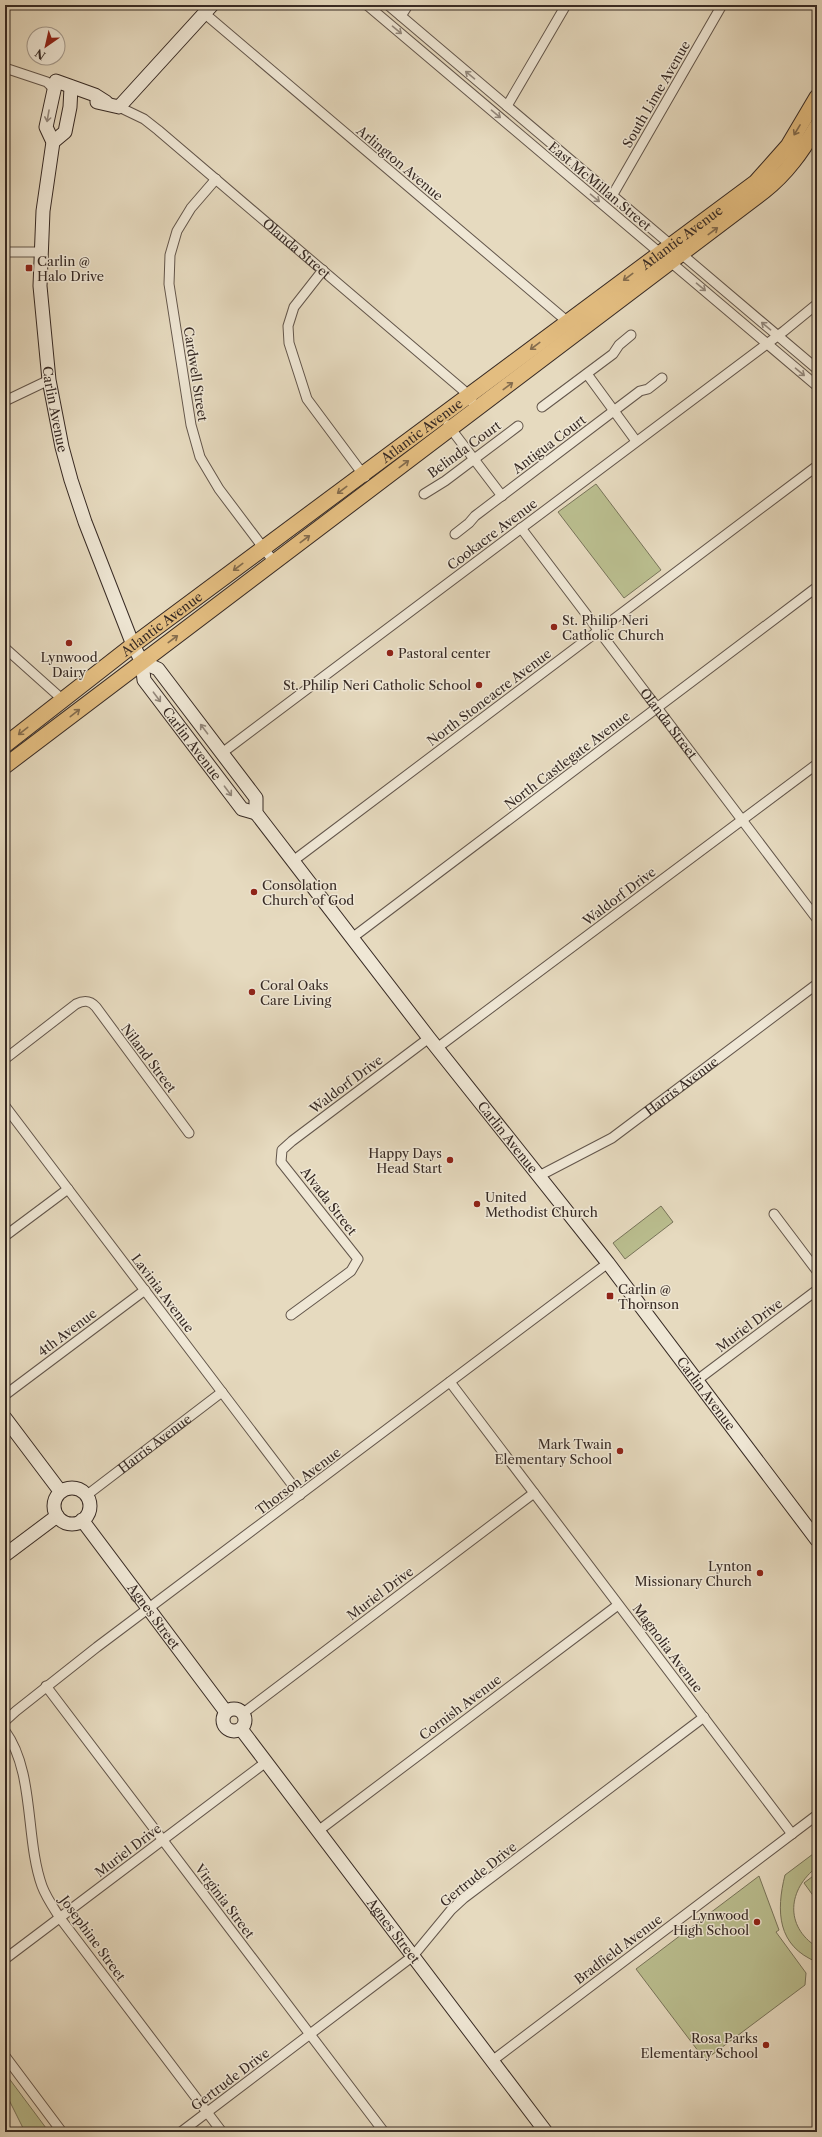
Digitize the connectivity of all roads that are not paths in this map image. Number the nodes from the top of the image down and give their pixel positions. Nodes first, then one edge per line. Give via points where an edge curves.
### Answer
1 (367, 5) edge
2 (388, 5) edge
3 (408, 5) edge
4 (566, 5) edge
5 (722, 5) edge
6 (208, 9) edge
7 (401, 16) junction
8 (5, 68) edge
9 (52, 84) junction
10 (71, 91) junction
11 (817, 97) edge
12 (119, 106) junction
13 (507, 106) junction
14 (817, 126) edge
15 (53, 142) junction
16 (216, 179) junction
17 (612, 196) junction
18 (5, 252) edge
19 (41, 252) junction
20 (671, 254) junction
21 (323, 270) junction
22 (817, 304) edge
23 (566, 322) junction
24 (576, 335) junction
25 (631, 335) dead end
26 (778, 336) junction
27 (767, 343) junction
28 (817, 369) edge
29 (587, 374) junction
30 (662, 378) dead end
31 (49, 380) junction
32 (817, 386) edge
33 (468, 396) junction
34 (5, 401) edge
35 (542, 408) dead end
36 (478, 409) junction
37 (614, 411) junction
38 (441, 416) junction
39 (518, 426) dead end
40 (451, 429) junction
41 (636, 441) junction
42 (474, 459) junction
43 (817, 466) edge
44 (363, 474) junction
45 (373, 488) junction
46 (424, 494) dead end
47 (502, 496) junction
48 (521, 528) junction
49 (455, 534) dead end
50 (263, 548) junction
51 (274, 562) junction
52 (817, 587) edge
53 (599, 630) junction
54 (133, 645) junction
55 (5, 648) edge
56 (142, 662) junction
57 (62, 699) junction
58 (657, 708) junction
59 (5, 745) edge
60 (222, 753) junction
61 (817, 764) edge
62 (5, 766) edge
63 (256, 813) junction
64 (742, 820) junction
65 (293, 861) junction
66 (817, 919) edge
67 (352, 938) junction
68 (817, 984) edge
69 (429, 1038) junction
70 (437, 1048) junction
71 (5, 1059) edge
72 (5, 1106) edge
73 (189, 1133) dead end
74 (281, 1154) joint
75 (539, 1176) junction
76 (68, 1188) junction
77 (774, 1214) dead end
78 (5, 1236) edge
79 (608, 1263) junction
80 (817, 1272) edge
81 (145, 1290) junction
82 (817, 1290) edge
83 (291, 1315) dead end
84 (696, 1381) junction
85 (450, 1382) junction
86 (222, 1392) junction
87 (5, 1395) edge
88 (5, 1418) edge
89 (60, 1492) junction
90 (534, 1493) junction
91 (87, 1495) junction
92 (300, 1495) junction
93 (57, 1516) junction
94 (82, 1520) junction
95 (817, 1540) edge
96 (5, 1555) edge
97 (618, 1605) junction
98 (149, 1609) junction
99 (46, 1686) junction
100 (226, 1712) junction
101 (242, 1714) junction
102 (704, 1717) junction
103 (5, 1721) edge
104 (241, 1729) junction
105 (5, 1731) edge
106 (266, 1762) junction
107 (817, 1815) edge
108 (318, 1831) junction
109 (792, 1834) junction
110 (163, 1840) junction
111 (60, 1918) junction
112 (413, 1956) junction
113 (5, 1959) edge
114 (310, 2035) junction
115 (5, 2056) edge
116 (492, 2061) junction
117 (207, 2112) junction
118 (62, 2132) edge
119 (181, 2132) edge
120 (222, 2132) edge
121 (384, 2132) edge
122 (546, 2132) edge

1 -> 20 street, East McMillan Street
2 - 7 street, East McMillan Street
3 - 7 street
4 - 13 street
5 - 17 street, South Lime Avenue
6 - 12 street
6 - 23 street, Arlington Avenue
13 -> 7 street, East McMillan Street
8 - 9 street, Olanda Street
9 - 10 street, Olanda Street
9 -> 15 street, Carlin Avenue via 46,127
10 - 12 street, Olanda Street via 92,102 106,102
10 - 15 street via 65,132
11 -> 20 main road, Atlantic Avenue via 788,146 771,167
12 - 16 street, Olanda Street via 144,118
13 - 17 street, East McMillan Street
20 -> 14 main road, Atlantic Avenue via 780,178 797,159
15 - 19 street, Carlin Avenue via 44,204
16 - 21 street, Olanda Street
16 - 50 street, Cardwell Street via 191,208 177,231 170,255 169,284 196,446 205,468
17 - 20 street, East McMillan Street
18 - 19 street
19 - 31 street, Carlin Avenue via 42,313
20 -> 23 main road, Atlantic Avenue
20 - 24 main road, Atlantic Avenue
26 -> 20 street, East McMillan Street
20 -> 27 street, East McMillan Street
21 - 33 street, Olanda Street
21 - 44 street via 294,307 288,326 288,339 307,399
22 - 26 street, Cookacre Avenue
23 - 24 street, Arlington Avenue
23 -> 33 main road, Atlantic Avenue
36 -> 24 main road, Atlantic Avenue
25 - 29 street via 613,354
26 - 27 street, Cookacre Avenue
26 - 28 street, East McMillan Street
27 -> 32 street, East McMillan Street
27 - 41 street, Cookacre Avenue
29 - 35 street
29 - 37 street
30 - 37 street, Antigua Court
31 - 34 street
31 - 54 street, Carlin Avenue via 71,480
33 - 36 street, Olanda Street
33 - 38 main road, Atlantic Avenue
36 - 40 main road, Atlantic Avenue
37 - 41 street
37 - 47 street, Antigua Court
38 - 40 street
38 - 44 main road, Atlantic Avenue
39 - 42 street, Belinda Court
40 - 42 street
45 -> 40 main road, Atlantic Avenue
41 - 48 street, Cookacre Avenue
42 - 46 street, Belinda Court
42 - 47 street
43 - 53 street, North Stoneacre Avenue
44 - 45 street
44 -> 50 main road, Atlantic Avenue
51 -> 45 main road, Atlantic Avenue
47 - 49 street, Antigua Court
48 - 53 street, Olanda Street
48 - 60 street, Cookacre Avenue
50 - 51 street, Cardwell Street
50 -> 54 main road, Atlantic Avenue
56 -> 51 main road, Atlantic Avenue
52 - 58 street, North Castlegate Avenue
53 - 58 street, Olanda Street
53 - 65 street, North Stoneacre Avenue
54 - 56 street, Carlin Avenue
54 - 57 main road, Atlantic Avenue
55 - 57 street
60 -> 56 street, Carlin Avenue via 158,669
62 -> 56 main road, Atlantic Avenue
56 -> 63 street, Carlin Avenue via 144,680 242,809
57 -> 59 main road, Atlantic Avenue
58 - 64 street, Olanda Street
58 - 67 street, North Castlegate Avenue
60 - 63 street, Carlin Avenue via 256,798
61 - 64 street, Waldorf Drive
63 - 65 street, Carlin Avenue
64 - 66 street, Olanda Street
64 - 70 street, Waldorf Drive
65 - 67 street, Carlin Avenue
67 - 69 street, Carlin Avenue
68 - 75 street, Harris Avenue via 612,1138
69 - 70 street, Carlin Avenue
69 - 74 street, Waldorf Drive via 292,1141
70 - 75 street, Carlin Avenue
71 - 73 street, Niland Street via 76,1004 87,1001 96,1007
72 - 76 street, Lavinia Avenue
74 - 83 street, Alvada Street via 281,1162 356,1256 357,1263 351,1271
75 - 79 street, Carlin Avenue
76 - 78 street
76 - 81 street, Lavinia Avenue
77 - 80 street
79 - 84 street, Carlin Avenue
79 - 85 street, Thorson Avenue
81 - 86 street, Lavinia Avenue
81 - 87 street, 4th Avenue
82 - 84 street, Muriel Drive
84 - 95 street, Carlin Avenue
85 - 90 street, Magnolia Avenue
85 - 92 street, Thorson Avenue
86 - 91 street, Harris Avenue
86 - 92 street, Lavinia Avenue
88 - 89 street
89 - 91 street via 70,1487
89 - 93 street via 54,1500 54,1511
90 - 97 street, Magnolia Avenue
90 - 101 street, Muriel Drive
91 - 94 street via 90,1506
92 - 98 street, Thorson Avenue
93 - 94 street via 66,1523 77,1523
93 - 96 street
94 - 98 street, Agnes Street
97 - 102 street, Magnolia Avenue
97 - 108 street, Cornish Avenue
98 - 99 street, Thorson Avenue
98 - 100 street, Agnes Street
99 - 103 street, Thorson Avenue
99 - 110 street, Virginia Street
100 - 101 street via 235,1710
100 - 104 street via 223,1721 225,1727 232,1731
101 - 104 street via 245,1720
102 - 109 street, Magnolia Avenue
102 - 112 street, Gertrude Drive via 464,1898
104 - 106 street, Agnes Street
105 - 111 street, Josephine Street via 20,1763 39,1877 46,1896
106 - 108 street, Agnes Street
106 - 110 street, Muriel Drive
107 - 109 street, Bradfield Avenue
108 - 112 street, Agnes Street
109 - 116 street, Bradfield Avenue
110 - 111 street, Muriel Drive
110 - 114 street, Virginia Street
111 - 113 street, Muriel Drive
111 - 117 street, Josephine Street
112 - 114 street, Gertrude Drive
112 - 116 street, Agnes Street
114 - 117 street, Gertrude Drive
114 - 121 street, Virginia Street
115 - 118 street
116 - 122 street, Agnes Street
117 - 119 street, Gertrude Drive
117 - 120 street, Josephine Street

